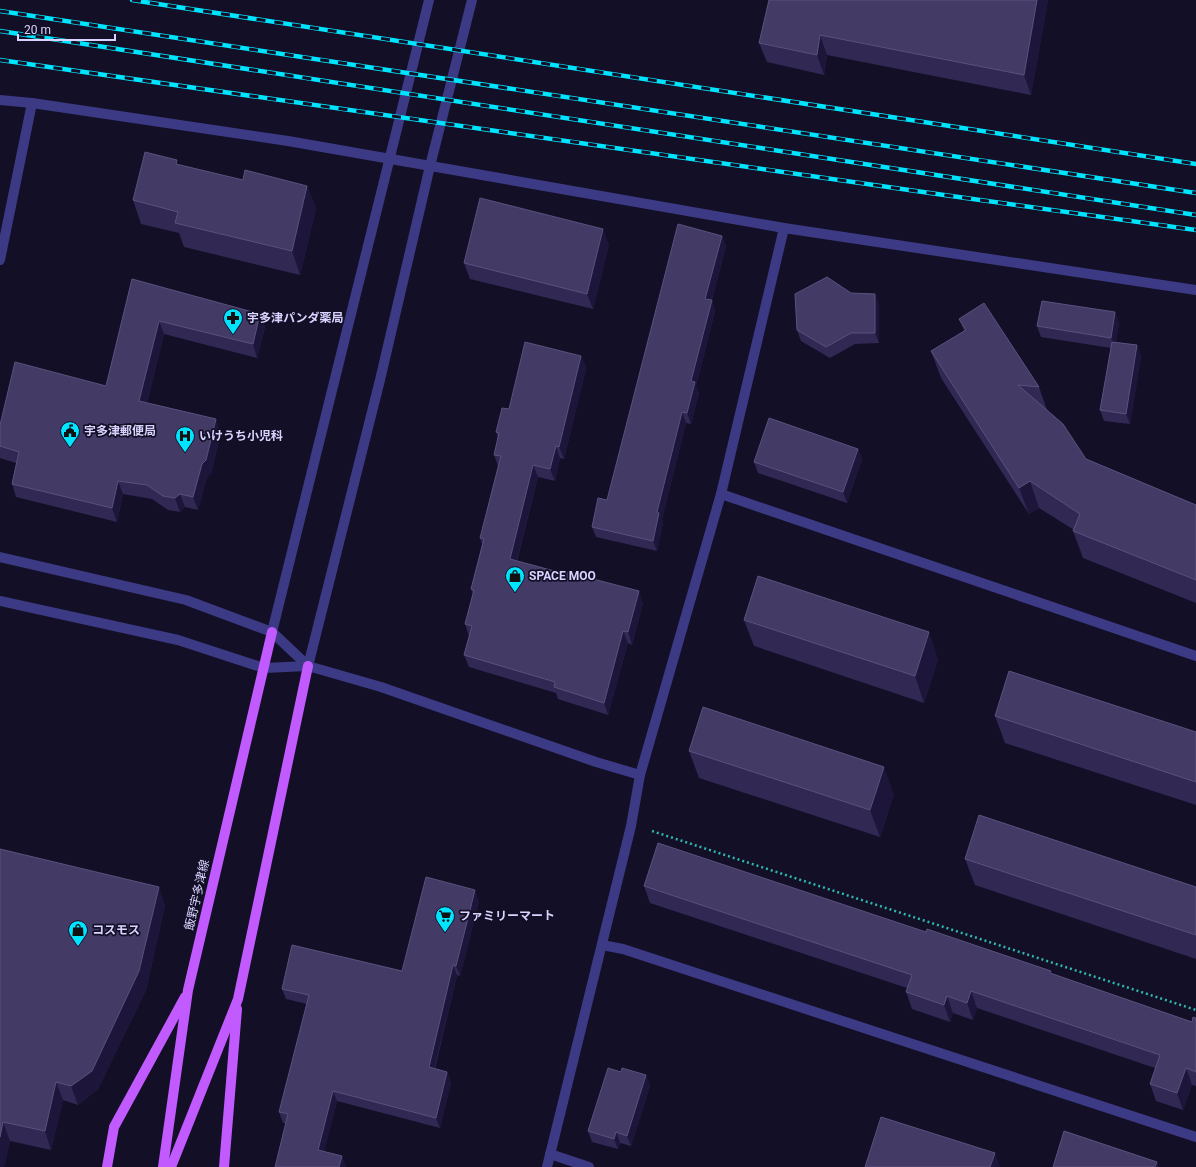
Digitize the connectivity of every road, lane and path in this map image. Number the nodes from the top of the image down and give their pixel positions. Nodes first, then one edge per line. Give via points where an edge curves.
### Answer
1 (429, 0) edge
2 (472, 0) edge
3 (0, 100) edge
4 (32, 104) junction
5 (390, 159) junction
6 (430, 166) junction
7 (784, 228) junction
8 (0, 260) edge
9 (1196, 290) edge
10 (721, 494) junction
11 (0, 557) edge
12 (0, 601) edge
13 (272, 632) junction
14 (1196, 656) edge
15 (308, 666) junction
16 (264, 668) junction
17 (640, 775) junction
18 (666, 836) dead end
19 (602, 945) junction
20 (188, 990) junction
21 (238, 999) junction
22 (1196, 1010) edge
23 (1196, 1137) edge
24 (550, 1154) junction
25 (107, 1167) edge
26 (163, 1167) edge
27 (171, 1167) edge
28 (224, 1167) edge
29 (547, 1167) edge
30 (589, 1167) edge

1 - 5 street
2 - 6 street
3 - 4 street
4 - 5 street via 288,141
4 - 8 street
5 - 6 street
5 - 13 street
6 - 7 street
6 - 15 street via 380,380
7 - 9 street
7 - 10 street
10 - 14 street
10 - 17 street
11 - 13 street via 186,600
12 - 16 street via 178,640
13 - 15 street
13 - 16 main road, 飯野宇多津線
15 - 16 street
15 - 17 street via 380,687
15 - 21 main road
16 - 20 main road, 飯野宇多津線
17 - 19 street via 631,826
18 - 22 path
19 - 23 street via 631,952
19 - 24 street
20 - 25 main road via 114,1128
20 - 26 main road, 飯野宇多津線
21 - 27 main road
21 - 28 main road
24 - 29 street
24 - 30 street

